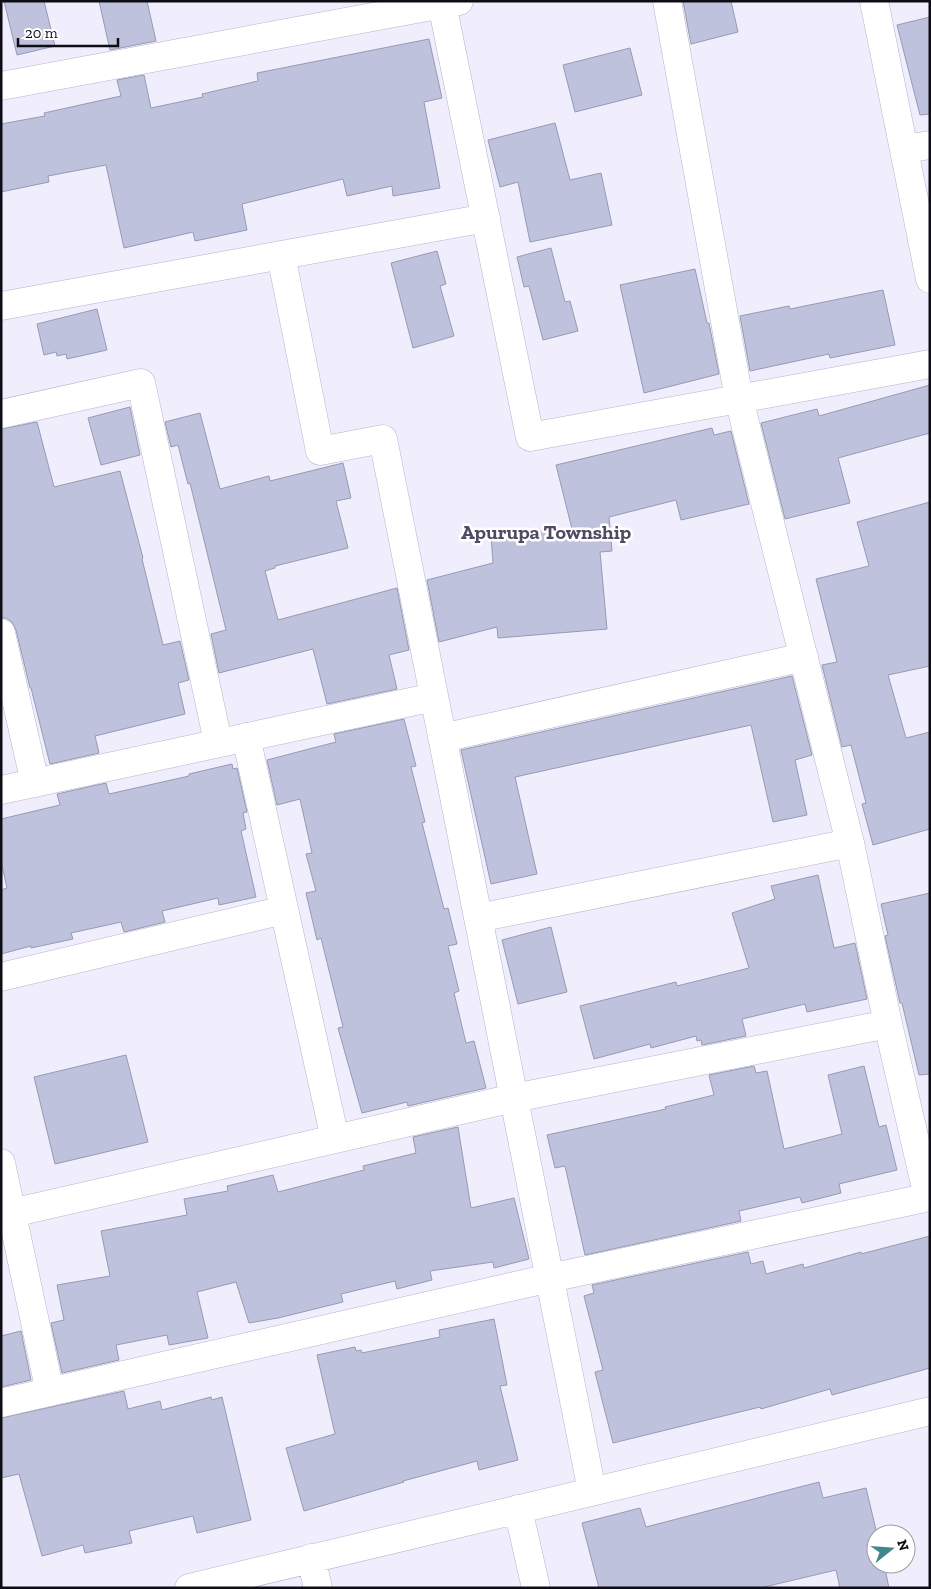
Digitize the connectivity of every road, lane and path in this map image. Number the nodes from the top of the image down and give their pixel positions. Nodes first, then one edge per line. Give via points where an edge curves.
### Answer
1 (667, 1) edge
2 (874, 1) edge
3 (450, 3) edge
4 (350, 11) edge
5 (1, 86) edge
6 (917, 147) edge
7 (486, 218) junction
8 (281, 255) junction
9 (930, 279) edge
10 (1, 306) edge
11 (930, 364) edge
12 (739, 399) junction
13 (1, 414) edge
14 (1, 633) edge
15 (804, 657) junction
16 (434, 697) junction
17 (246, 737) junction
18 (442, 738) junction
19 (218, 742) junction
20 (35, 783) junction
21 (1, 790) edge
22 (850, 843) junction
23 (284, 910) junction
24 (478, 918) junction
25 (1, 977) edge
26 (888, 1024) junction
27 (514, 1098) junction
28 (335, 1139) junction
29 (1, 1163) edge
30 (929, 1197) edge
31 (12, 1213) junction
32 (550, 1278) junction
33 (50, 1392) junction
34 (1, 1403) edge
35 (930, 1411) edge
36 (592, 1491) junction
37 (518, 1509) junction
38 (311, 1558) junction
39 (189, 1588) edge
40 (318, 1588) edge
41 (536, 1588) edge

1 - 12 street
2 - 6 street
3 - 4 street
3 - 7 street
4 - 5 street
6 - 9 street
7 - 8 street
7 - 12 street via 530,437
8 - 10 street
8 - 16 street via 320,451 383,439
11 - 12 street
12 - 15 street
13 - 19 street via 141,384
14 - 20 street
15 - 18 street
15 - 22 street
16 - 17 street
16 - 18 street
17 - 19 street
17 - 23 street
18 - 24 street
19 - 20 street
20 - 21 street
22 - 24 street
22 - 26 street
23 - 25 street
23 - 28 street
24 - 27 street
26 - 27 street
26 - 30 street
27 - 28 street
27 - 32 street
28 - 31 street
29 - 31 street
30 - 32 street
31 - 33 street
32 - 33 street
32 - 36 street
33 - 34 street
35 - 36 street
36 - 37 street
37 - 38 street
37 - 41 street
38 - 39 street
38 - 40 street

